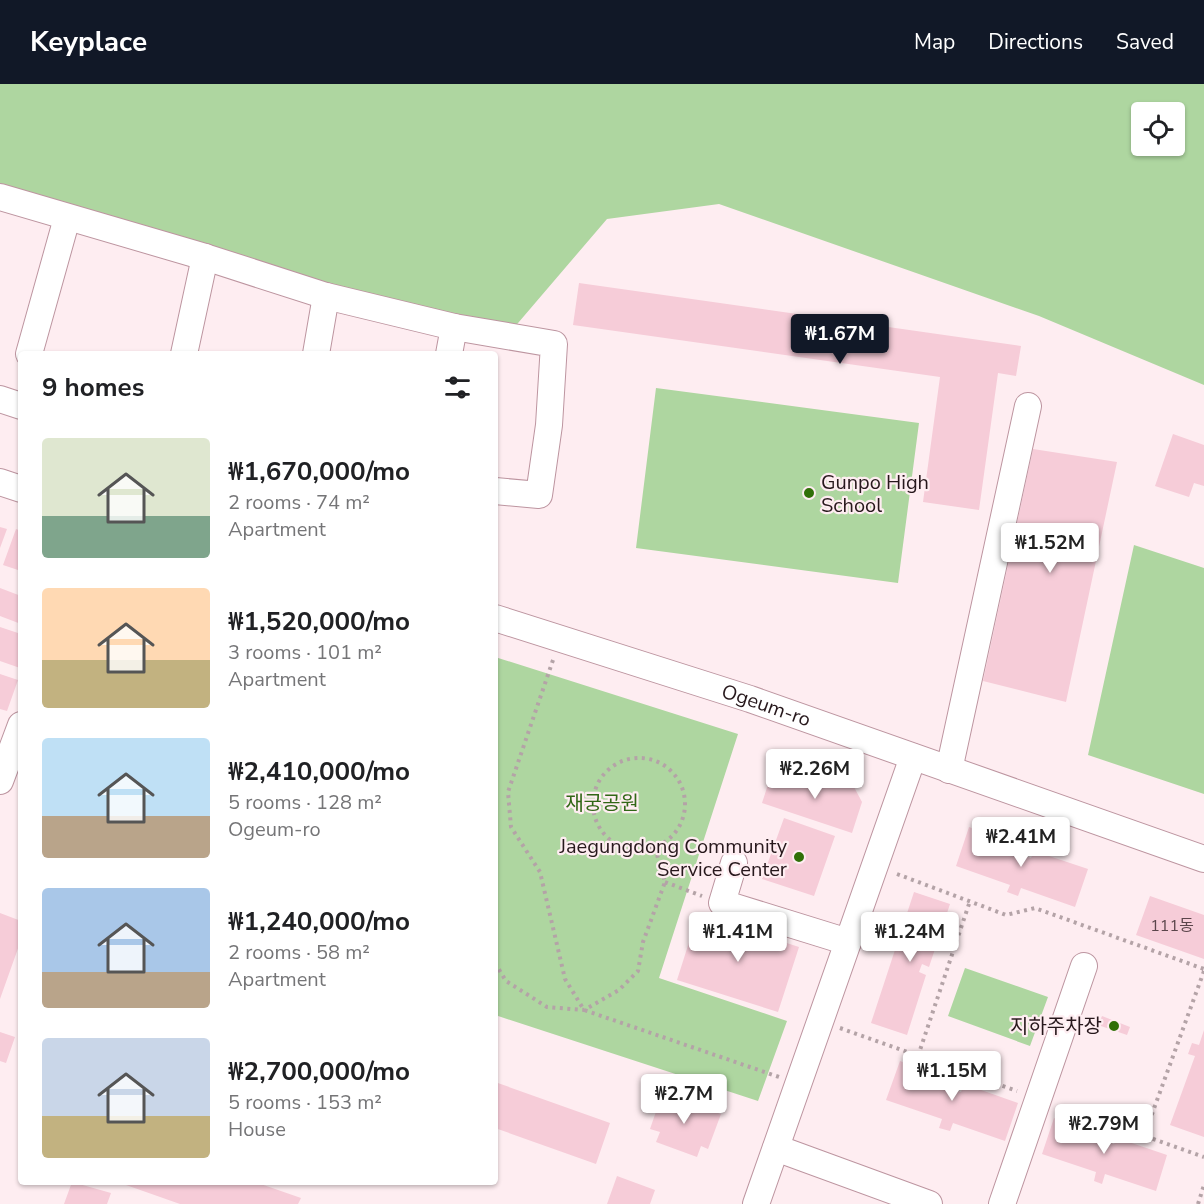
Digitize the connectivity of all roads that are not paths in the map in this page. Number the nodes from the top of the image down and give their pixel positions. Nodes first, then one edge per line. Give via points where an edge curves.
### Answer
1 (0, 197) edge
2 (67, 218) junction
3 (205, 257) junction
4 (326, 296) junction
5 (453, 327) junction
6 (30, 351) edge
7 (185, 351) edge
8 (317, 351) edge
9 (449, 351) edge
10 (1028, 406) dead end
11 (0, 482) edge
12 (18, 488) edge
13 (498, 491) edge
14 (498, 619) edge
15 (18, 733) edge
16 (913, 757) junction
17 (949, 770) junction
18 (0, 781) edge
19 (1204, 859) edge
20 (734, 863) dead end
21 (848, 942) junction
22 (1084, 966) dead end
23 (776, 1148) junction
24 (756, 1204) edge
25 (929, 1204) edge
26 (1002, 1204) edge

1 - 2 street
2 - 3 street
2 - 6 street
3 - 4 street
3 - 7 street
4 - 5 street
4 - 8 street
5 - 9 street
5 - 13 street via 554,344 549,425 539,495
10 - 17 street
11 - 12 street
14 - 16 street, Ogeum-ro via 750,699
15 - 18 street
16 - 17 street, Ogeum-ro
16 - 21 street
17 - 19 street, Ogeum-ro
20 - 21 street via 722,903
21 - 23 street
22 - 26 street
23 - 24 street
23 - 25 street

